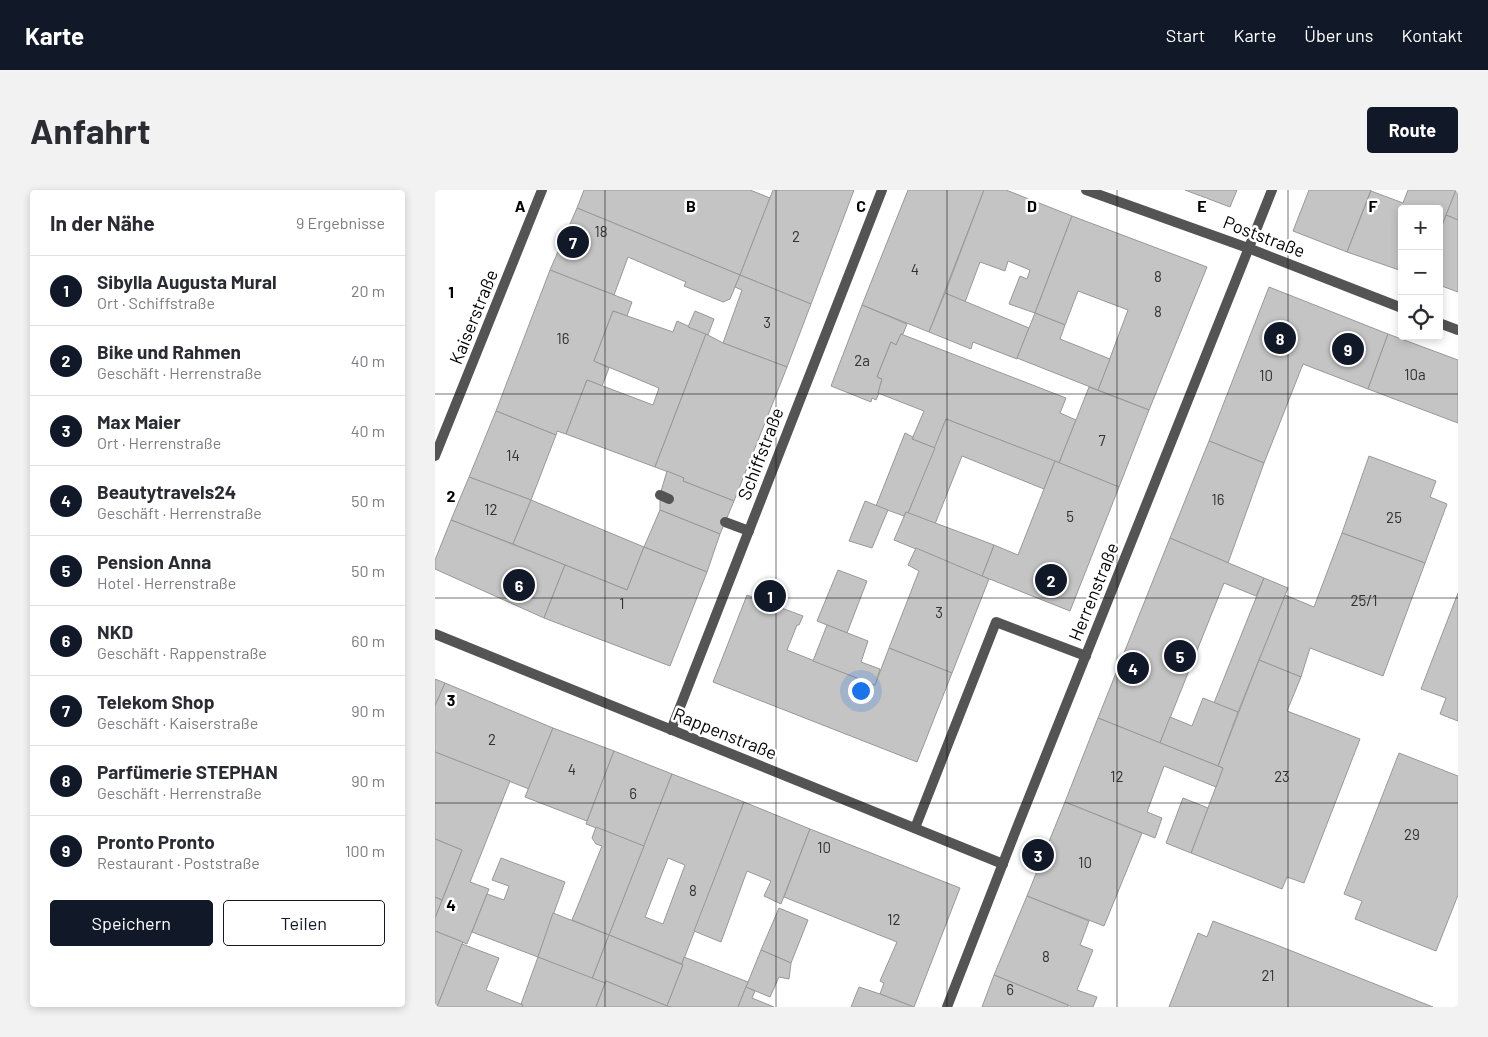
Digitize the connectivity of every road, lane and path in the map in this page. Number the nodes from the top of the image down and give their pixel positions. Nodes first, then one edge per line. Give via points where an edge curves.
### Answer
1 (542, 190) edge
2 (882, 190) edge
3 (1086, 190) edge
4 (1271, 190) edge
5 (1248, 248) junction
6 (1398, 306) edge
7 (1443, 324) edge
8 (1458, 330) edge
9 (435, 456) edge
10 (725, 522) dead end
11 (749, 531) junction
12 (435, 634) edge
13 (1086, 656) junction
14 (671, 730) junction
15 (915, 828) junction
16 (1003, 864) junction
17 (947, 1007) edge

1 - 9 street, Kaiserstraße
2 - 11 street, Schiffstraße
3 - 5 street, Poststraße
4 - 5 street, Herrenstraße
5 - 6 street, Poststraße
5 - 13 street, Herrenstraße
7 - 8 street
10 - 11 street
11 - 14 street, Schiffstraße
12 - 14 street, Rappenstraße
13 - 15 street via 996,622
13 - 16 street, Herrenstraße
14 - 15 street, Rappenstraße
15 - 16 street, Rappenstraße
16 - 17 street, Herrenstraße

